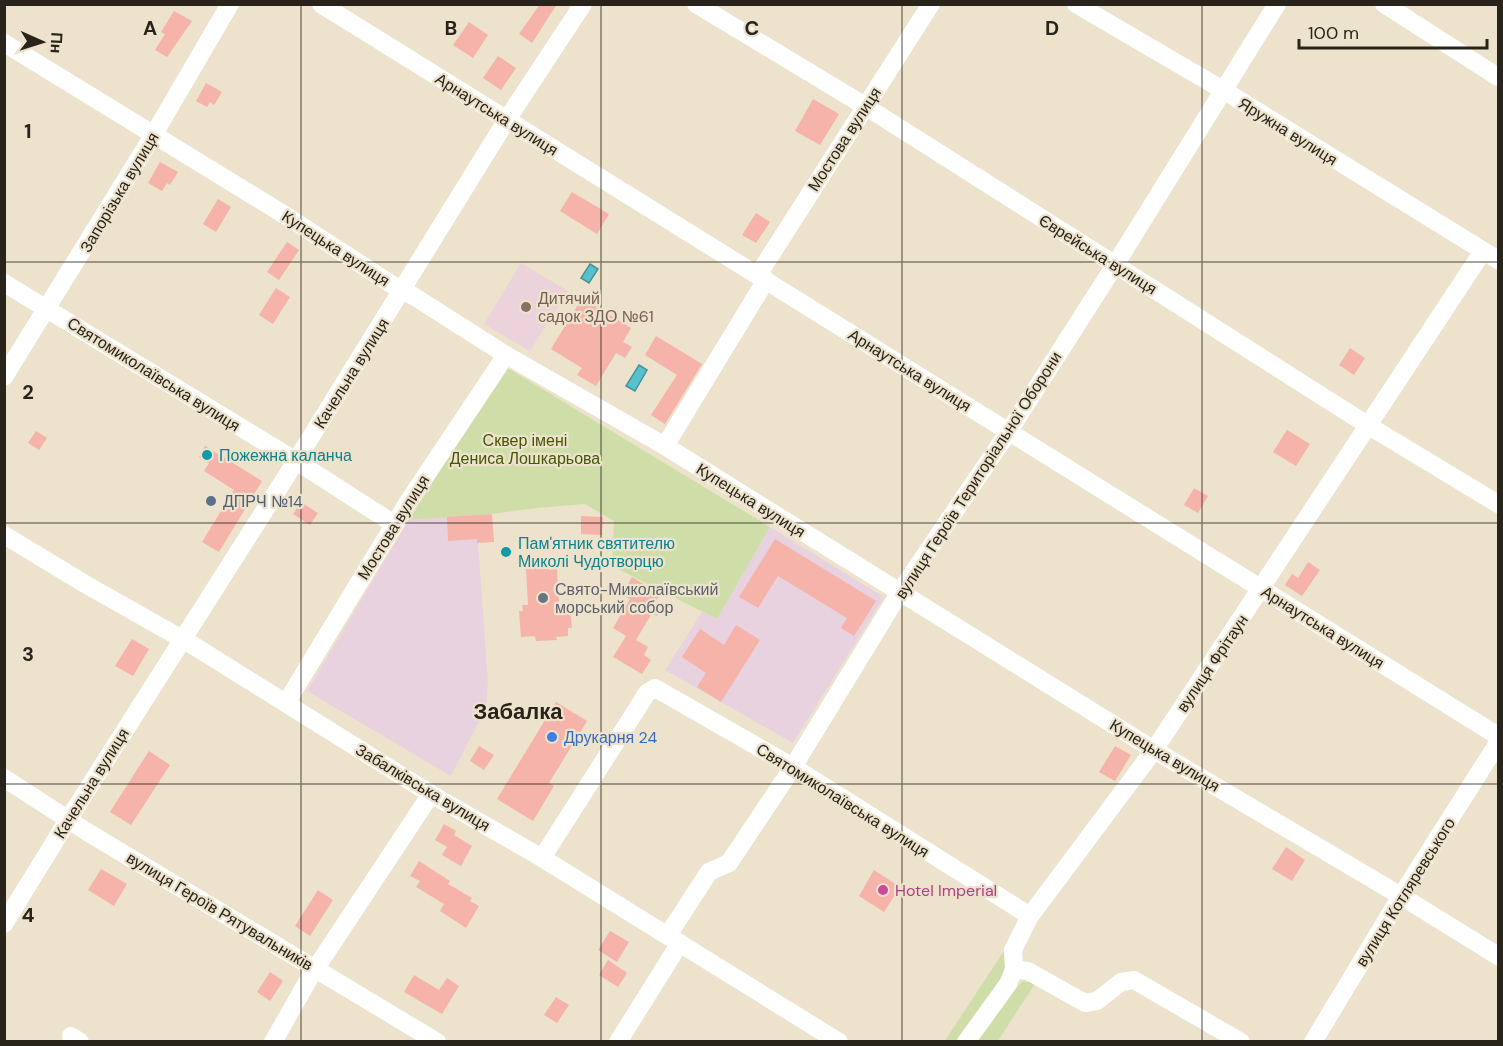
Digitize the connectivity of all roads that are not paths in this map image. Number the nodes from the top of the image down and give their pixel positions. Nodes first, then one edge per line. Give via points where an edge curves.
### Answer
1 (230, 4) edge
2 (321, 4) edge
3 (583, 4) edge
4 (696, 4) edge
5 (931, 4) edge
6 (1076, 4) edge
7 (1277, 4) edge
8 (1384, 4) edge
9 (4, 43) edge
10 (1498, 77) edge
11 (1224, 90) junction
12 (865, 106) junction
13 (506, 121) junction
14 (154, 134) junction
15 (1491, 256) edge
16 (1115, 265) junction
17 (762, 278) junction
18 (4, 283) edge
19 (402, 290) junction
20 (48, 309) junction
21 (506, 355) junction
22 (4, 377) edge
23 (1369, 426) junction
24 (1008, 431) junction
25 (665, 446) junction
26 (296, 461) junction
27 (1498, 504) edge
28 (394, 524) junction
29 (4, 535) edge
30 (1261, 589) junction
31 (900, 592) junction
32 (182, 639) junction
33 (286, 704) junction
34 (1498, 736) edge
35 (1498, 743) edge
36 (1154, 750) junction
37 (793, 767) junction
38 (4, 778) edge
39 (431, 794) junction
40 (68, 820) junction
41 (542, 858) junction
42 (1401, 896) junction
43 (7, 912) edge
44 (1030, 916) junction
45 (674, 939) junction
46 (1498, 956) edge
47 (316, 968) junction
48 (1014, 969) junction
49 (273, 1041) edge
50 (437, 1041) edge
51 (618, 1041) edge
52 (839, 1041) edge
53 (966, 1041) edge
54 (1241, 1041) edge
55 (1313, 1041) edge

1 - 14 street, Запорізька вулиця
2 - 13 street, Арнаутська вулиця
3 - 13 street, Качельна вулиця
4 - 12 street, Єврейська вулиця
5 - 12 street, Мостова вулиця
6 - 11 street, Яружна вулиця
7 - 11 street, вулиця Героїв Територіальної Оборони
8 - 10 street
9 - 14 street, Купецька вулиця
11 - 15 street, Яружна вулиця
11 - 16 street, вулиця Героїв Територіальної Оборони
12 - 16 street, Єврейська вулиця
12 - 17 street, Мостова вулиця
13 - 17 street, Арнаутська вулиця
13 - 19 street, Качельна вулиця
14 - 19 street, Купецька вулиця
14 - 20 street, Запорізька вулиця
15 - 23 street, вулиця Фрітаун
16 - 23 street, Єврейська вулиця
16 - 24 street, вулиця Героїв Територіальної Оборони
17 - 24 street, Арнаутська вулиця
17 - 25 street, Мостова вулиця
18 - 20 street, Святомиколаївська вулиця
19 - 21 street, Купецька вулиця
19 - 26 street, Качельна вулиця
20 - 22 street, Запорізька вулиця
20 - 26 street, Святомиколаївська вулиця
21 - 25 street, Купецька вулиця
21 - 28 street, Мостова вулиця
23 - 27 street, Єврейська вулиця
23 - 30 street, вулиця Фрітаун
24 - 30 street, Арнаутська вулиця
24 - 31 street, вулиця Героїв Територіальної Оборони
25 - 31 street, Купецька вулиця
26 - 28 street, Святомиколаївська вулиця
26 - 32 street, Качельна вулиця
28 - 33 street, Мостова вулиця
29 - 32 street, Забалківська вулиця
30 - 34 street, Арнаутська вулиця
30 - 36 street, вулиця Фрітаун
31 - 36 street, Купецька вулиця
31 - 37 street, вулиця Героїв Територіальної Оборони
32 - 33 street, Забалківська вулиця
32 - 40 street, Качельна вулиця
33 - 39 street, Забалківська вулиця
35 - 42 street, вулиця Котляревського
36 - 42 street, Купецька вулиця
36 - 44 street, вулиця Фрітаун
37 - 41 street, Святомиколаївська вулиця via 655,688 647,693
37 - 44 street, Святомиколаївська вулиця
37 - 45 street, вулиця Героїв Територіальної Оборони via 729,863 710,872
38 - 40 street, вулиця Героїв Рятувальників
39 - 41 street, Забалківська вулиця
39 - 47 street
40 - 43 street, Качельна вулиця
40 - 47 street, вулиця Героїв Рятувальників
41 - 45 street, Забалківська вулиця
42 - 46 street, Купецька вулиця
42 - 55 street, вулиця Котляревського
44 - 48 street, вулиця Фрітаун via 1013,950
45 - 51 street, вулиця Героїв Територіальної Оборони
45 - 52 street, Забалківська вулиця
47 - 49 street
47 - 50 street, вулиця Героїв Рятувальників
48 - 53 street, вулиця Фрітаун via 1008,984
48 - 54 street via 1029,971 1085,1003 1097,1001 1120,982 1134,980

